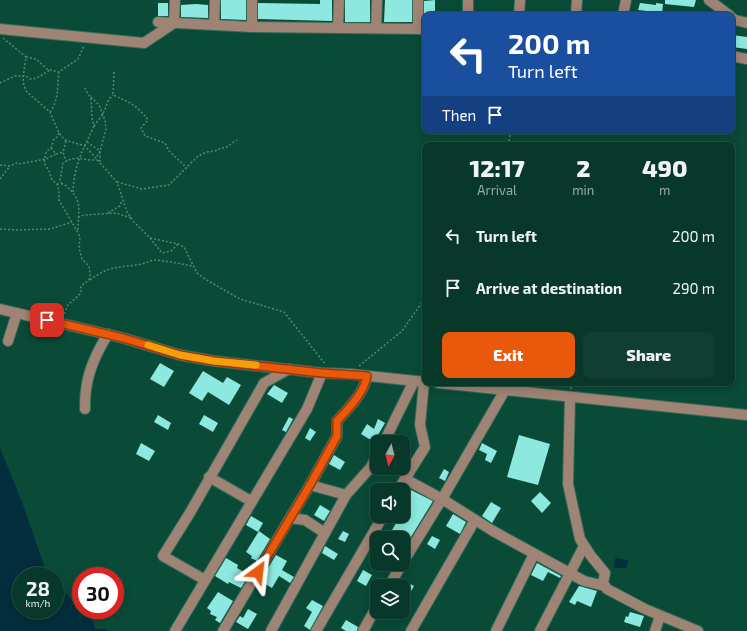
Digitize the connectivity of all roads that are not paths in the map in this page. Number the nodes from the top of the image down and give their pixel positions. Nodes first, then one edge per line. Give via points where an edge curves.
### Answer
1 (175, 0) edge
2 (215, 0) edge
3 (252, 0) edge
4 (338, 0) edge
5 (377, 0) edge
6 (418, 0) edge
7 (468, 0) edge
8 (520, 0) edge
9 (577, 0) edge
10 (626, 0) edge
11 (709, 0) edge
12 (468, 12) edge
13 (519, 12) edge
14 (576, 12) edge
15 (624, 12) edge
16 (725, 12) edge
17 (735, 20) edge
18 (158, 22) dead end
19 (174, 23) junction
20 (747, 23) edge
21 (214, 25) junction
22 (252, 27) junction
23 (338, 28) junction
24 (376, 28) junction
25 (422, 29) edge
26 (0, 30) edge
27 (735, 57) edge
28 (747, 59) edge
29 (0, 309) edge
30 (17, 313) junction
31 (108, 334) junction
32 (8, 341) dead end
33 (289, 369) junction
34 (322, 373) junction
35 (367, 376) junction
36 (421, 381) edge
37 (467, 386) edge
38 (505, 390) junction
39 (570, 397) junction
40 (85, 409) dead end
41 (747, 415) edge
42 (388, 435) edge
43 (370, 468) edge
44 (209, 477) junction
45 (405, 479) junction
46 (402, 483) edge
47 (310, 485) junction
48 (346, 495) junction
49 (442, 499) junction
50 (251, 501) junction
51 (290, 518) junction
52 (474, 520) junction
53 (379, 523) edge
54 (325, 533) junction
55 (584, 546) junction
56 (410, 550) edge
57 (534, 554) junction
58 (570, 573) junction
59 (205, 580) junction
60 (605, 586) junction
61 (660, 616) junction
62 (370, 618) edge
63 (175, 631) edge
64 (223, 631) edge
65 (271, 631) edge
66 (316, 631) edge
67 (363, 631) edge
68 (411, 631) edge
69 (496, 631) edge
70 (540, 631) edge
71 (655, 631) edge
72 (698, 631) edge

1 - 19 street
2 - 21 street
3 - 22 street
4 - 23 street
5 - 24 street
6 - 25 street
7 - 12 street
8 - 13 street
9 - 14 street
10 - 15 street
11 - 16 street
17 - 20 street
18 - 19 street
19 - 21 street
19 - 26 street via 144,43
21 - 22 street
22 - 23 street
23 - 24 street
24 - 25 street
27 - 28 street
29 - 30 street
30 - 31 street
30 - 32 street
31 - 33 street via 180,355
31 - 40 street via 101,345 86,389
33 - 34 street
33 - 44 street via 264,383
34 - 35 street
34 - 50 street via 307,409
35 - 36 street
35 - 47 street via 365,385 337,421 337,436
36 - 42 street
36 - 45 street via 420,425 425,447
37 - 38 street
38 - 39 street
38 - 49 street
39 - 41 street
39 - 55 street via 568,484 580,539
43 - 48 street
44 - 50 street
44 - 59 street via 163,556
45 - 46 street
45 - 49 street
47 - 48 street
47 - 51 street
48 - 54 street
49 - 52 street
49 - 56 street
50 - 59 street
51 - 54 street via 305,520
51 - 64 street
52 - 57 street
52 - 68 street
53 - 66 street
54 - 65 street
55 - 58 street
55 - 60 street via 605,573
57 - 58 street
57 - 69 street
58 - 60 street via 584,581
58 - 70 street
59 - 63 street
60 - 61 street
61 - 71 street
61 - 72 street
62 - 67 street

